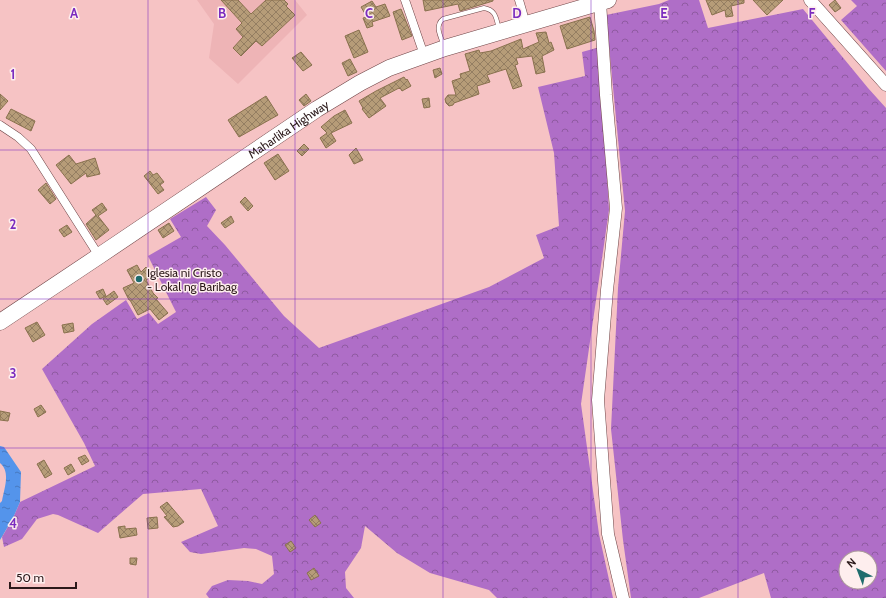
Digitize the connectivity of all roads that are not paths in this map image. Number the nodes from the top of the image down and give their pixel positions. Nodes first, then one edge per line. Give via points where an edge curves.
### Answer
1 (405, 0) edge
2 (518, 0) edge
3 (810, 0) edge
4 (604, 1) edge
5 (526, 24) junction
6 (499, 32) junction
7 (445, 48) junction
8 (424, 55) junction
9 (886, 85) edge
10 (0, 125) edge
11 (99, 256) junction
12 (0, 322) edge
13 (623, 598) edge

1 - 8 street
2 - 5 street
3 - 9 street
4 - 5 highway, Maharlika Highway
4 - 13 street via 606,95 616,208 598,400 608,534
5 - 6 highway, Maharlika Highway
6 - 7 highway, Maharlika Highway
6 - 7 lane via 494,13 490,9 484,8 442,19 438,27
7 - 8 highway, Maharlika Highway
8 - 11 highway, Maharlika Highway via 383,71 317,109
10 - 11 street via 31,149
11 - 12 highway, Maharlika Highway

